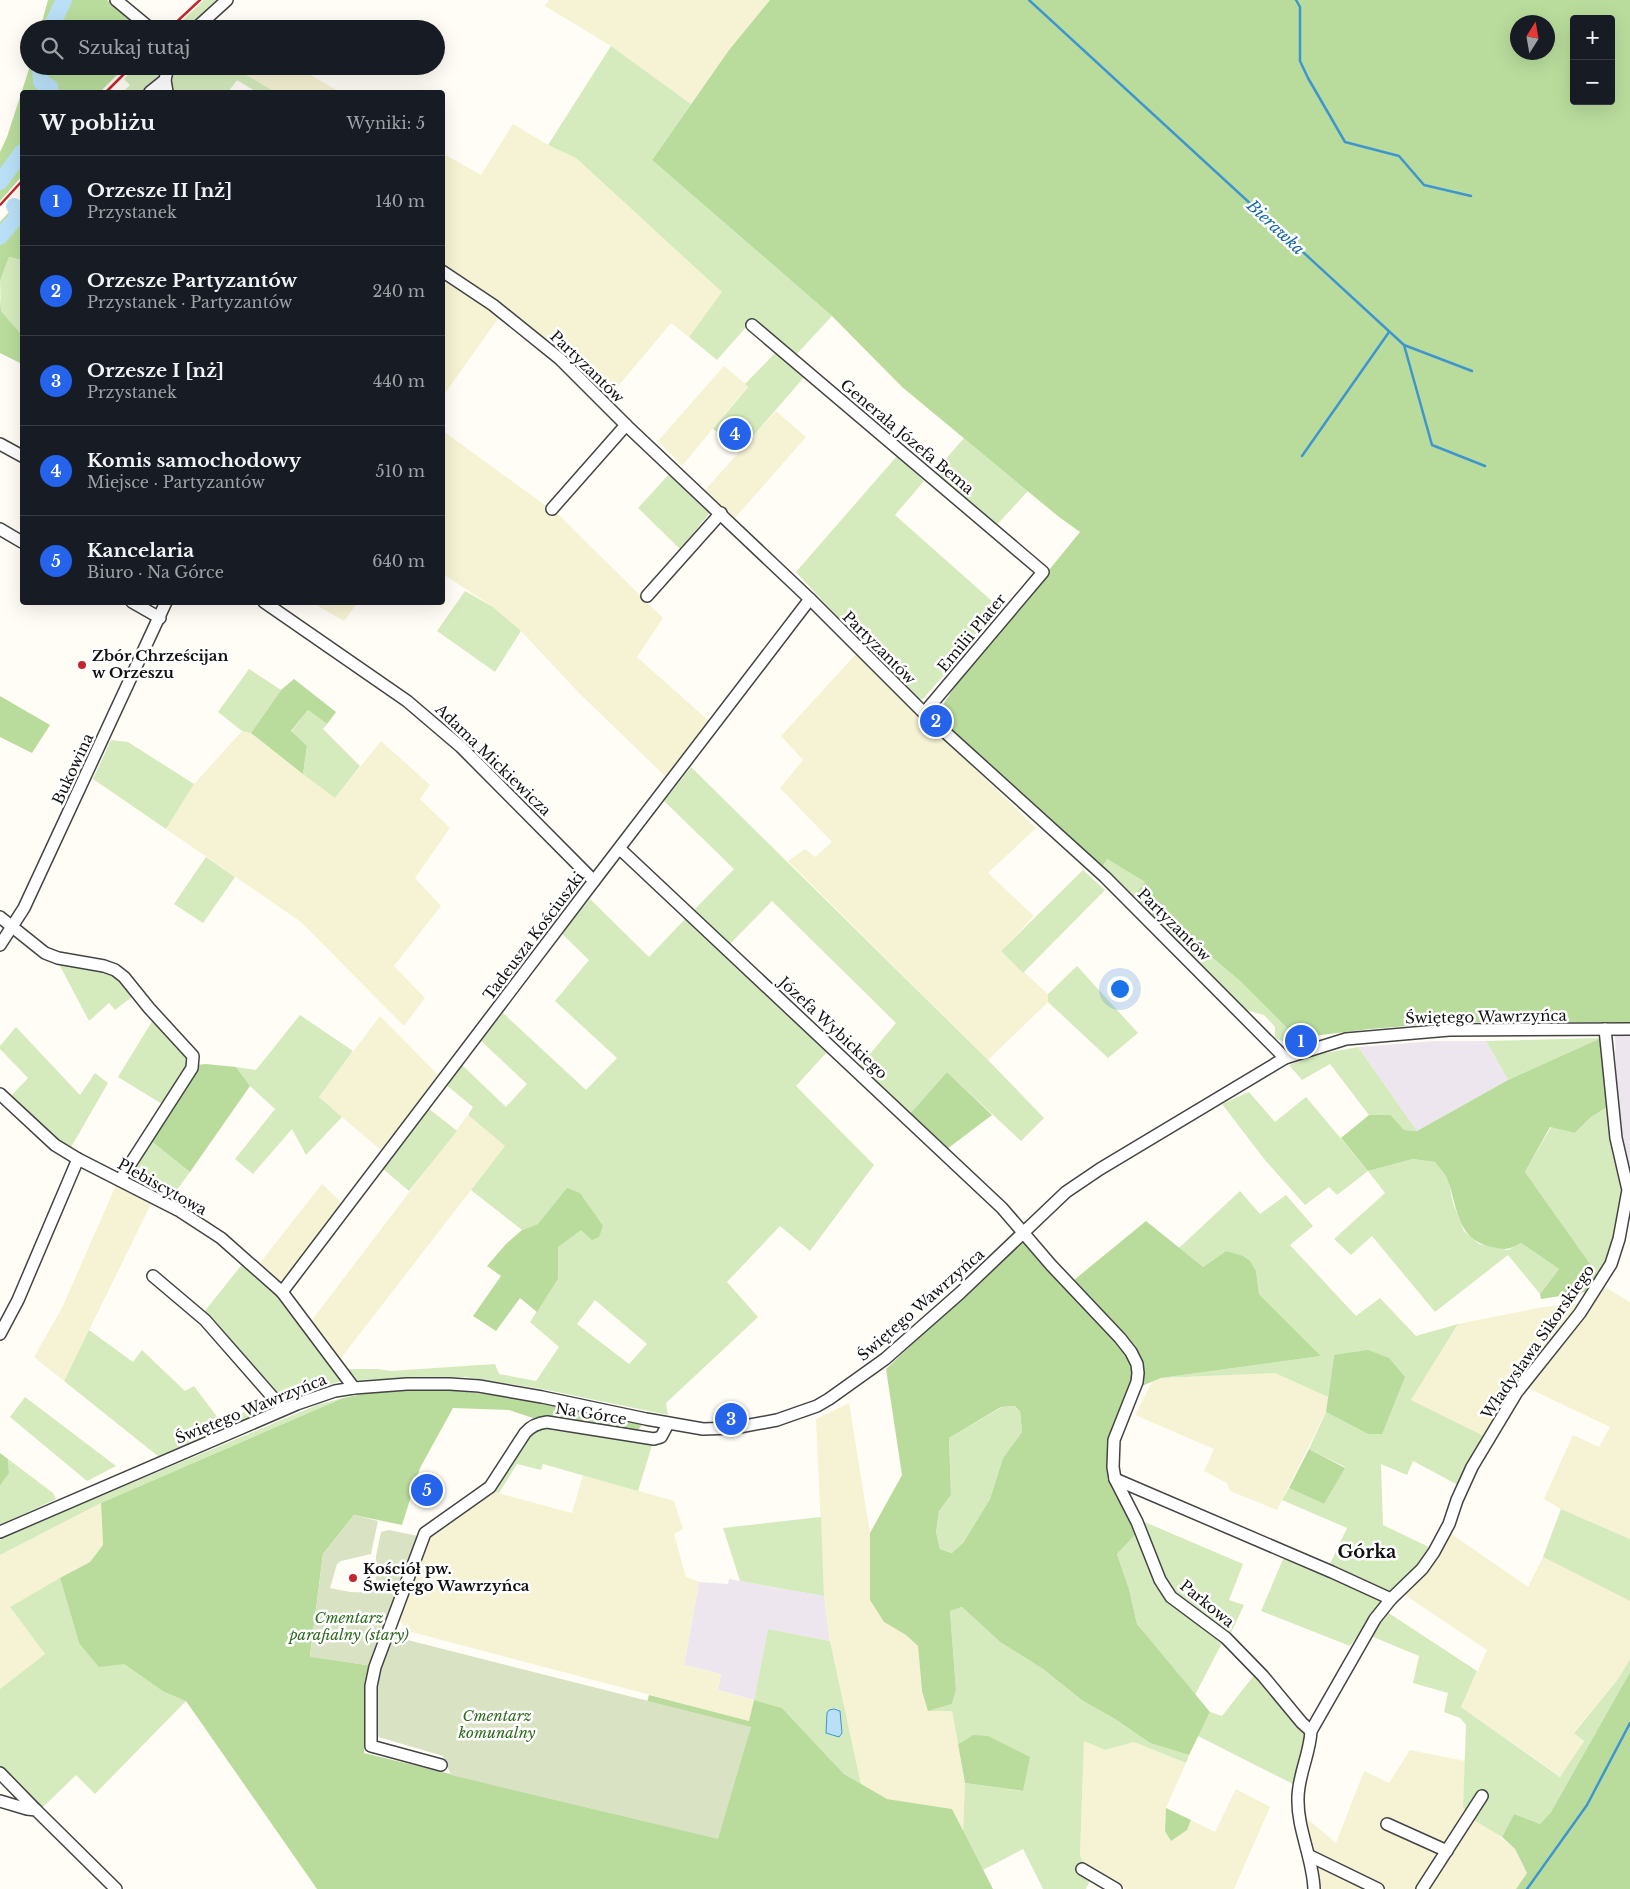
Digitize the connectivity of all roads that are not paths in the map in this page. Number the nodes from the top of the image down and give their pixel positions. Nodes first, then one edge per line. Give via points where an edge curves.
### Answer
1 (116, 0) edge
2 (226, 0) edge
3 (140, 20) edge
4 (205, 20) edge
5 (166, 75) edge
6 (165, 80) junction
7 (152, 90) edge
8 (167, 90) edge
9 (445, 273) edge
10 (752, 325) dead end
11 (626, 425) junction
12 (0, 444) edge
13 (20, 455) edge
14 (552, 509) dead end
15 (721, 513) junction
16 (0, 529) edge
17 (20, 541) edge
18 (1043, 572) joint
19 (647, 596) dead end
20 (810, 599) junction
21 (137, 605) edge
22 (165, 605) edge
23 (268, 605) edge
24 (160, 618) junction
25 (924, 713) junction
26 (620, 849) junction
27 (594, 881) junction
28 (0, 917) edge
29 (12, 928) junction
30 (0, 945) edge
31 (1605, 1029) junction
32 (1630, 1029) edge
33 (1285, 1058) junction
34 (0, 1094) edge
35 (78, 1159) junction
36 (120, 1180) junction
37 (1024, 1232) junction
38 (153, 1276) dead end
39 (282, 1292) junction
40 (0, 1334) edge
41 (354, 1388) junction
42 (283, 1410) junction
43 (668, 1424) junction
44 (1115, 1479) junction
45 (0, 1532) edge
46 (1391, 1599) junction
47 (1311, 1731) junction
48 (442, 1765) dead end
49 (0, 1773) edge
50 (1482, 1796) dead end
51 (0, 1801) edge
52 (36, 1810) junction
53 (1387, 1824) dead end
54 (1447, 1851) junction
55 (1310, 1856) junction
56 (1082, 1870) dead end
57 (116, 1889) edge
58 (1116, 1889) edge
59 (1314, 1889) edge
60 (1378, 1889) edge
61 (1422, 1889) edge

1 - 3 street
2 - 4 street
5 - 6 street
6 - 7 street
6 - 8 street
9 - 11 street, Partyzantów via 532,335
10 - 18 street, Generała Józefa Bema
11 - 14 street
11 - 15 street, Partyzantów
12 - 13 street
15 - 19 street
15 - 20 street, Partyzantów
16 - 17 street
18 - 25 street, Emilii Plater
20 - 25 street, Partyzantów
20 - 26 street, Tadeusza Kościuszki
21 - 24 street
22 - 24 street, Bukowina
23 - 27 street, Adama Mickiewicza via 414,706 461,747
24 - 29 street, Bukowina
25 - 33 street, Partyzantów via 1105,877
26 - 27 street, Tadeusza Kościuszki
26 - 37 street, Józefa Wybickiego
27 - 39 street, Tadeusza Kościuszki
28 - 29 street
29 - 30 street, Bukowina
29 - 36 street via 53,957 115,970 193,1056 192,1068
31 - 32 street, Świętego Wawrzyńca
31 - 33 street, Świętego Wawrzyńca via 1450,1030 1372,1036 1346,1039
31 - 46 street, Władysława Sikorskiego via 1616,1138 1628,1190 1611,1264 1591,1297 1534,1369 1499,1422 1472,1467 1434,1552
33 - 37 street, Świętego Wawrzyńca via 1071,1188
34 - 35 street, Plebiscytowa via 55,1145
35 - 36 street, Plebiscytowa
35 - 40 street via 18,1300
36 - 39 street, Plebiscytowa via 178,1210 221,1238
37 - 43 street, Świętego Wawrzyńca via 912,1336 840,1393 817,1406 777,1420 734,1428 703,1429
37 - 44 street, Parkowa via 1120,1338 1137,1364 1137,1382 1114,1440
38 - 42 street via 205,1320
39 - 41 street, Plebiscytowa
41 - 42 street, Świętego Wawrzyńca via 316,1396
41 - 43 street, Świętego Wawrzyńca via 407,1384 480,1386
42 - 45 street, Świętego Wawrzyńca
43 - 48 street, Na Górce via 661,1437 654,1439 538,1423 525,1433 490,1487 425,1533 371,1686 371,1746
44 - 46 street
44 - 47 street, Parkowa via 1171,1598 1226,1638
46 - 47 street, Władysława Sikorskiego via 1375,1619
47 - 55 street, Władysława Sikorskiego via 1311,1745 1298,1800
49 - 52 street
50 - 54 street
51 - 52 street
52 - 57 street
53 - 54 street
54 - 61 street
55 - 59 street, Władysława Sikorskiego
55 - 60 street
56 - 58 street

